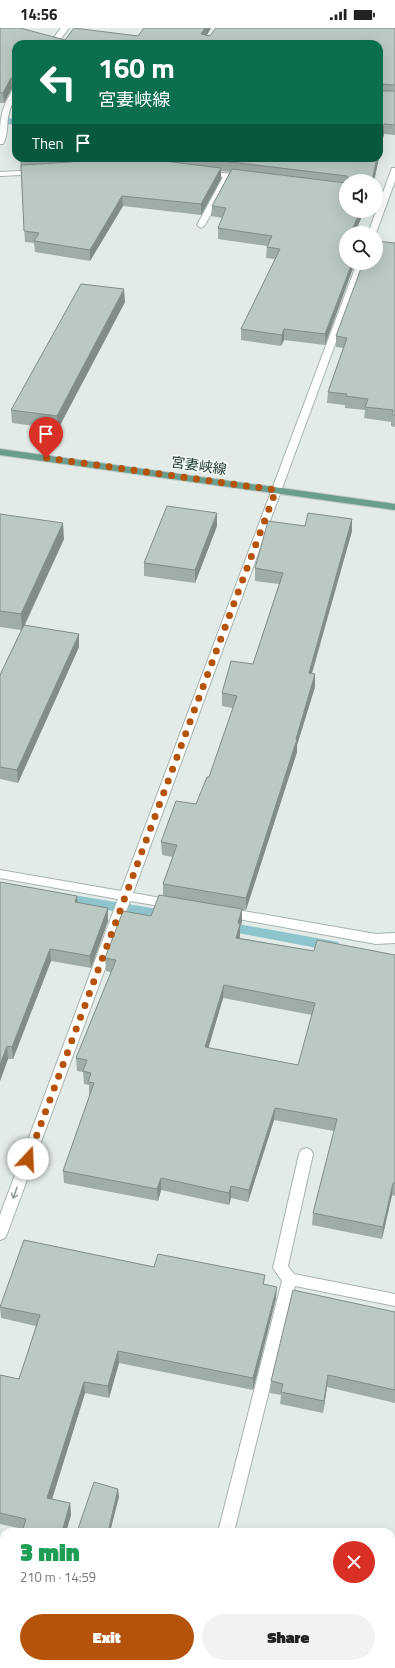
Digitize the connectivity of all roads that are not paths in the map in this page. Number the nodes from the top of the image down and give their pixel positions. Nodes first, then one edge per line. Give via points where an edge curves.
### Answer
1 (66, 28) edge
2 (56, 40) edge
3 (12, 98) edge
4 (3, 113) edge
5 (0, 142) edge
6 (395, 170) edge
7 (43, 172) edge
8 (198, 172) edge
9 (0, 174) edge
10 (228, 176) junction
11 (252, 178) edge
12 (389, 195) edge
13 (201, 224) dead end
14 (375, 226) edge
15 (358, 270) edge
16 (0, 452) edge
17 (276, 490) junction
18 (395, 507) edge
19 (0, 874) edge
20 (126, 897) junction
21 (181, 905) edge
22 (212, 910) edge
23 (395, 938) edge
24 (306, 1154) dead end
25 (0, 1234) edge
26 (290, 1279) junction
27 (395, 1300) edge
28 (227, 1528) edge

1 - 2 street
3 - 4 street
4 - 5 street via 5,128
6 - 12 street
7 - 9 street
8 - 10 street
10 - 11 street
10 - 13 street
12 - 14 street
15 - 17 street
16 - 17 main road, 宮妻峡線
17 - 18 main road, 宮妻峡線
17 - 20 street
19 - 20 street
20 - 21 street
20 -> 25 street
22 - 23 street via 376,939
24 - 26 street via 280,1268
26 - 27 street
26 - 28 street

